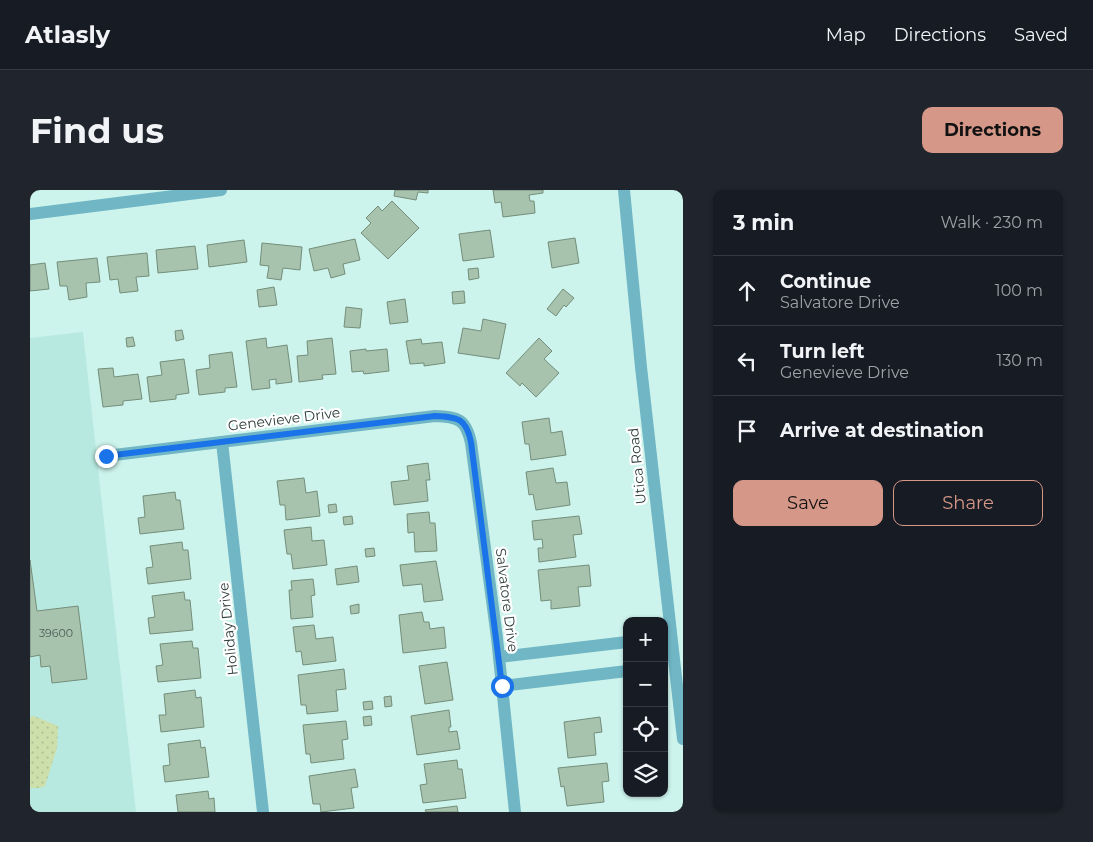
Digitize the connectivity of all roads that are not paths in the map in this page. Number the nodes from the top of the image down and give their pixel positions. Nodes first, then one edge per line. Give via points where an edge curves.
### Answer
1 (221, 190) edge
2 (624, 190) edge
3 (30, 214) edge
4 (464, 423) joint
5 (222, 442) junction
6 (106, 456) dead end
7 (666, 617) edge
8 (668, 637) edge
9 (623, 642) edge
10 (499, 657) junction
11 (670, 666) edge
12 (623, 671) edge
13 (502, 686) junction
14 (683, 739) edge
15 (263, 812) edge
16 (515, 812) edge

1 - 3 street
2 - 7 street, Utica Road
4 - 5 street, Genevieve Drive via 456,418 435,416
4 - 10 street, Salvatore Drive via 471,442
5 - 6 street, Genevieve Drive
5 - 15 street, Holiday Drive
8 - 11 street, Utica Road
9 - 10 street
10 - 13 street, Salvatore Drive
11 - 14 street, Utica Road
12 - 13 street
13 - 16 street, Salvatore Drive

